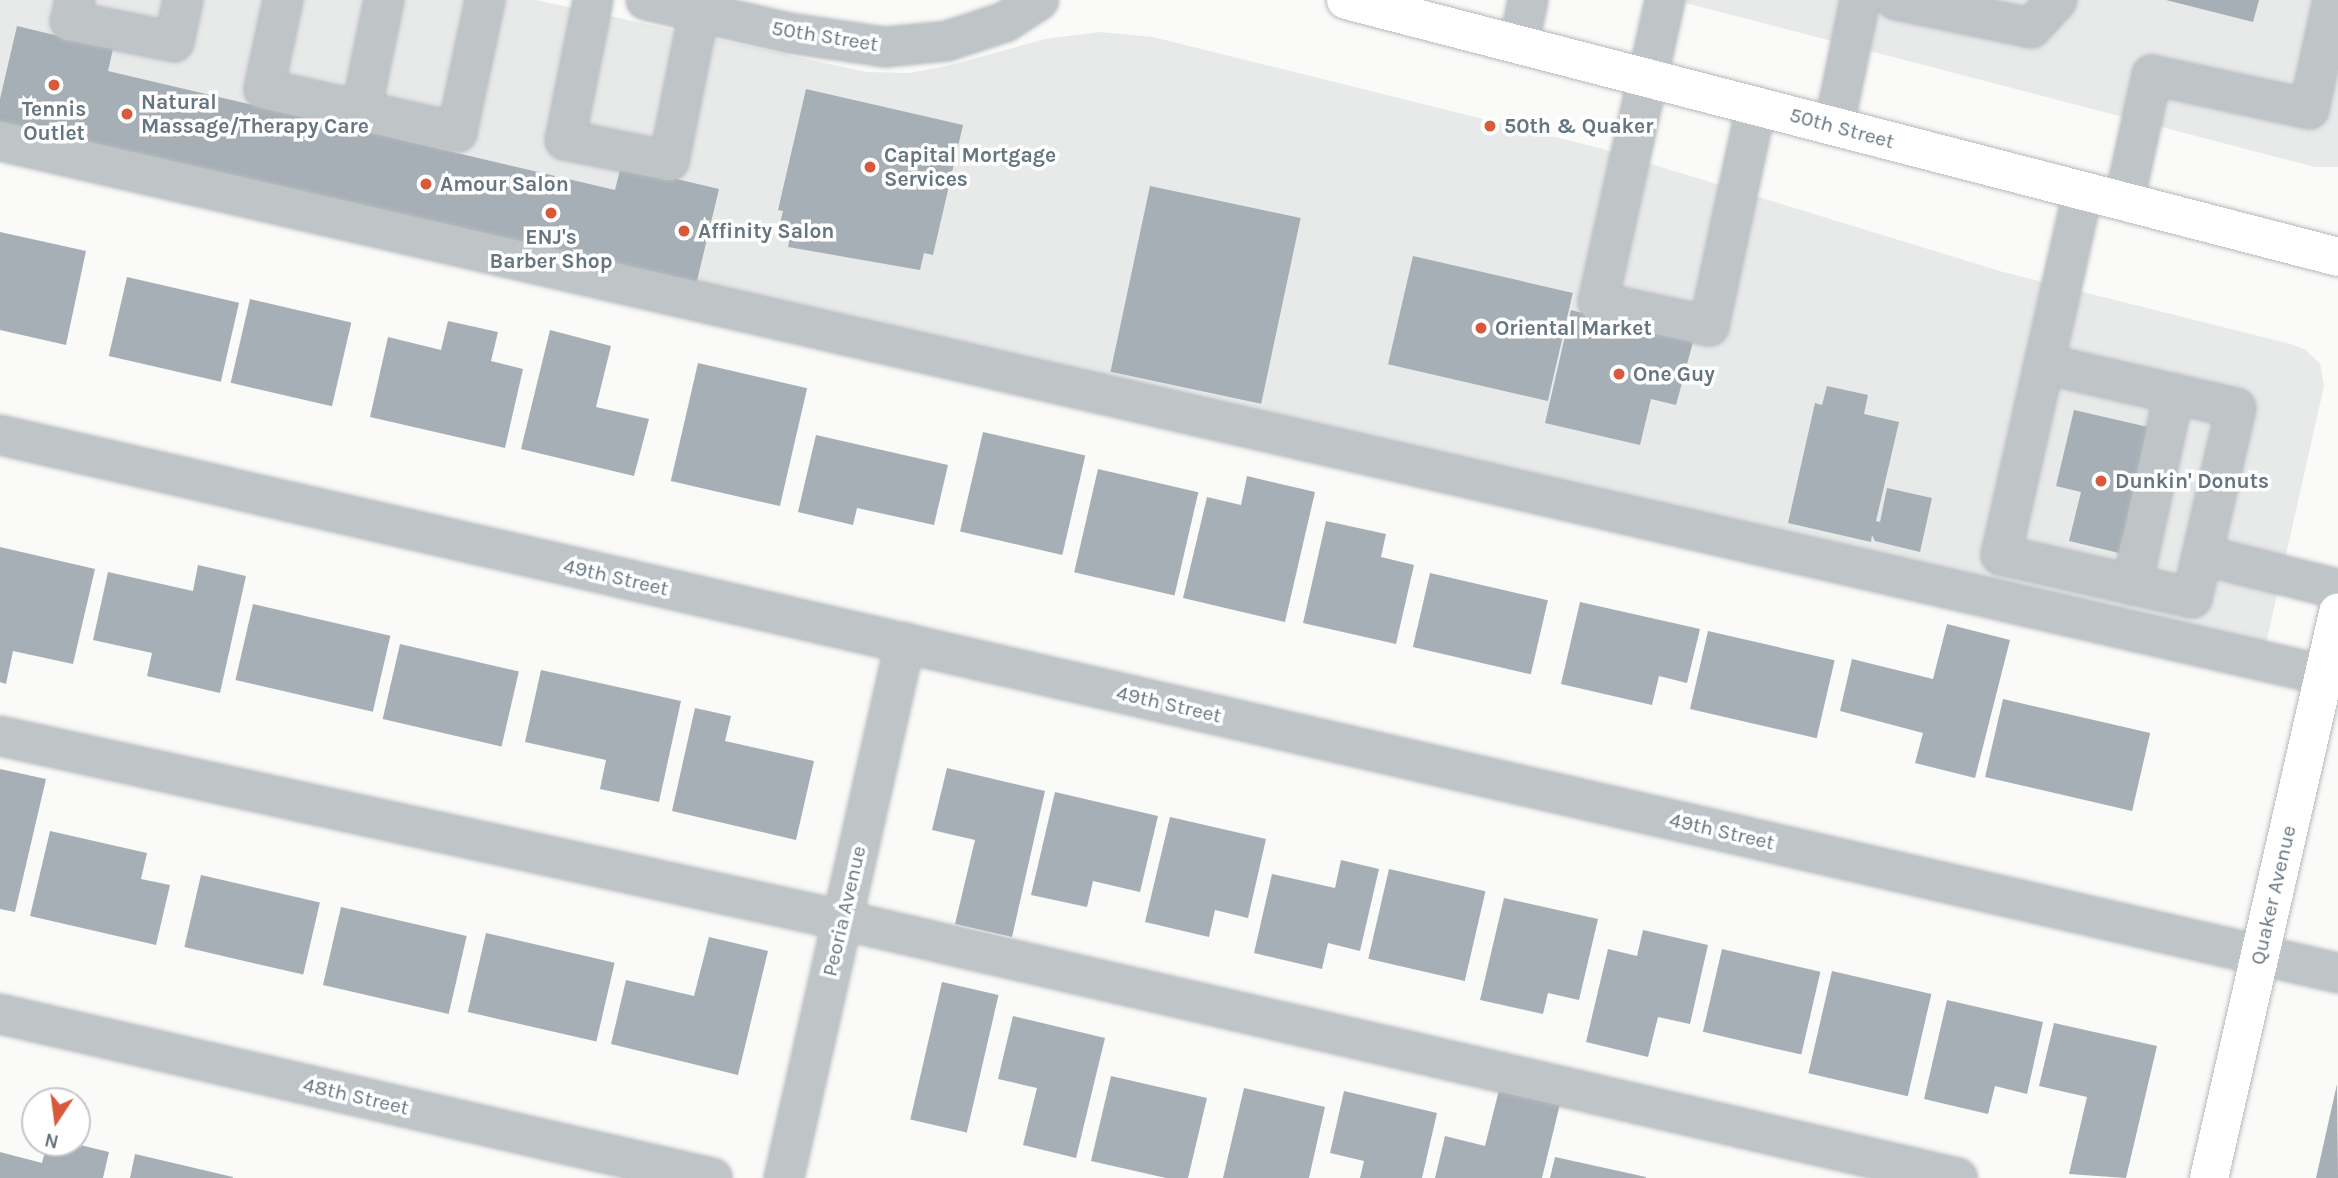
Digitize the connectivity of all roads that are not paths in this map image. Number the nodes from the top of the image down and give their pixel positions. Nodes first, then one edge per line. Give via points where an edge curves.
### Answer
1 (75, 0) edge
2 (183, 0) edge
3 (283, 0) edge
4 (384, 0) edge
5 (485, 0) edge
6 (593, 0) edge
7 (646, 0) edge
8 (1040, 0) edge
9 (1347, 0) edge
10 (1528, 0) edge
11 (1665, 0) edge
12 (1860, 0) edge
13 (2057, 0) edge
14 (2333, 0) edge
15 (1919, 2) edge
16 (699, 12) junction
17 (1519, 43) junction
18 (1646, 76) junction
19 (1756, 106) junction
20 (360, 111) junction
21 (1834, 126) junction
22 (0, 141) edge
23 (2083, 191) junction
24 (2124, 201) junction
25 (2338, 257) edge
26 (2045, 364) junction
27 (2174, 394) junction
28 (0, 435) edge
29 (2202, 555) junction
30 (2132, 585) junction
31 (2338, 611) edge
32 (905, 643) junction
33 (2331, 676) edge
34 (0, 736) edge
35 (842, 920) junction
36 (2260, 954) junction
37 (2338, 972) edge
38 (0, 1014) edge
39 (712, 1178) edge
40 (784, 1178) edge
41 (1958, 1178) edge
42 (2208, 1178) edge

1 - 2 street via 71,20 174,42
3 - 20 street via 264,89
4 - 20 street
5 - 20 street via 457,132
6 - 16 street via 565,139 669,161
7 - 16 street, 50th Street
8 - 16 street, 50th Street via 1005,22 947,41 885,47 789,33
9 - 17 main road, 50th Street
10 - 17 street
11 - 18 street
12 - 21 street
13 - 15 street via 2031,28
14 - 24 street via 2309,109 2152,75
17 - 18 main road, 50th Street
18 - 19 main road, 50th Street
18 - 19 street via 1598,302 1709,326
19 - 21 main road, 50th Street
21 - 23 main road, 50th Street
22 - 33 street
23 - 24 main road, 50th Street
23 - 26 street
24 - 25 main road, 50th Street
26 - 27 street
26 - 30 street via 2001,555
27 - 29 street via 2236,408
27 - 30 street
28 - 32 street, 49th Street
29 - 30 street via 2192,598
29 - 31 street
31 - 33 main road, Quaker Avenue
32 - 35 street, Peoria Avenue
32 - 36 street, 49th Street
33 - 36 main road, Quaker Avenue
34 - 35 street
35 - 40 street, Peoria Avenue
35 - 41 street
36 - 37 street, 49th Street
36 - 42 main road, Quaker Avenue
38 - 39 street, 48th Street

